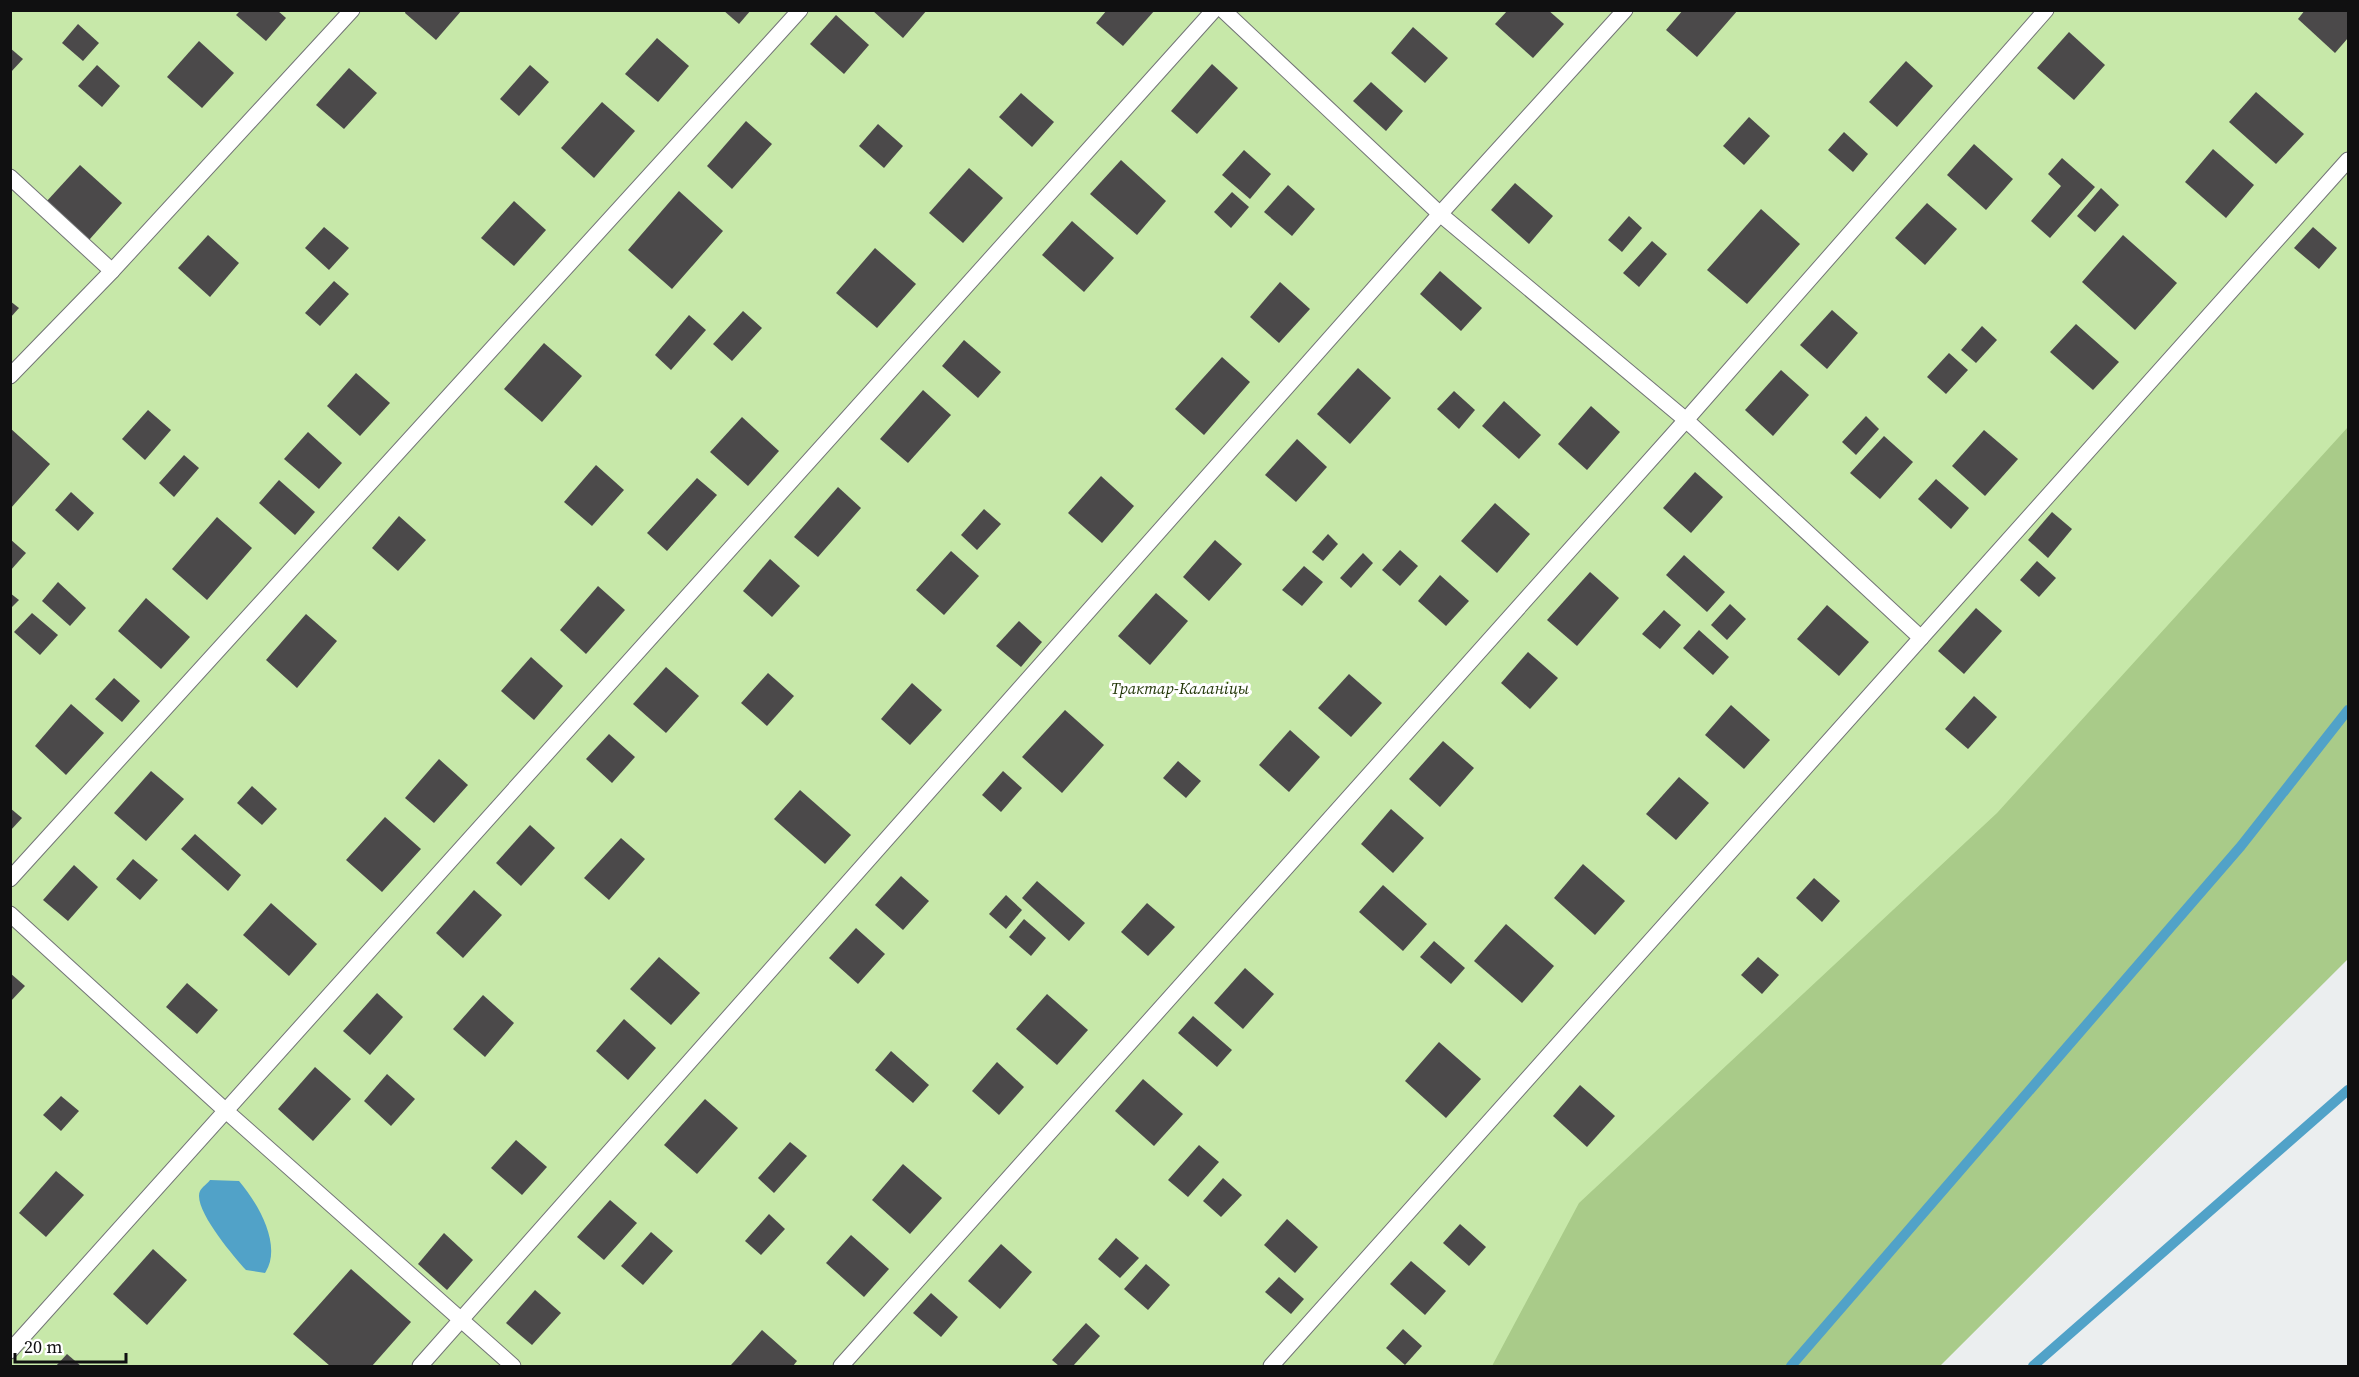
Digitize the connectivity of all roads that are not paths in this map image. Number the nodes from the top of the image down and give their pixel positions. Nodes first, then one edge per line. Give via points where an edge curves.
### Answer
1 (352, 10) edge
2 (800, 10) edge
3 (1214, 10) edge
4 (1223, 10) edge
5 (1625, 10) edge
6 (2046, 10) edge
7 (2349, 160) edge
8 (10, 177) edge
9 (1440, 214) junction
10 (112, 271) junction
11 (10, 376) edge
12 (1686, 420) junction
13 (1921, 638) junction
14 (10, 879) edge
15 (10, 914) edge
16 (226, 1111) junction
17 (462, 1321) junction
18 (10, 1351) edge
19 (420, 1366) edge
20 (513, 1366) edge
21 (841, 1366) edge
22 (1271, 1366) edge

1 - 10 lane
2 - 14 lane
3 - 16 lane
4 - 9 lane
5 - 9 lane
6 - 12 lane
7 - 13 lane
8 - 10 lane
9 - 12 lane
9 - 17 lane
10 - 11 lane
12 - 13 lane
12 - 21 lane
13 - 22 lane
15 - 16 lane
16 - 17 lane
16 - 18 lane
17 - 19 lane
17 - 20 lane

